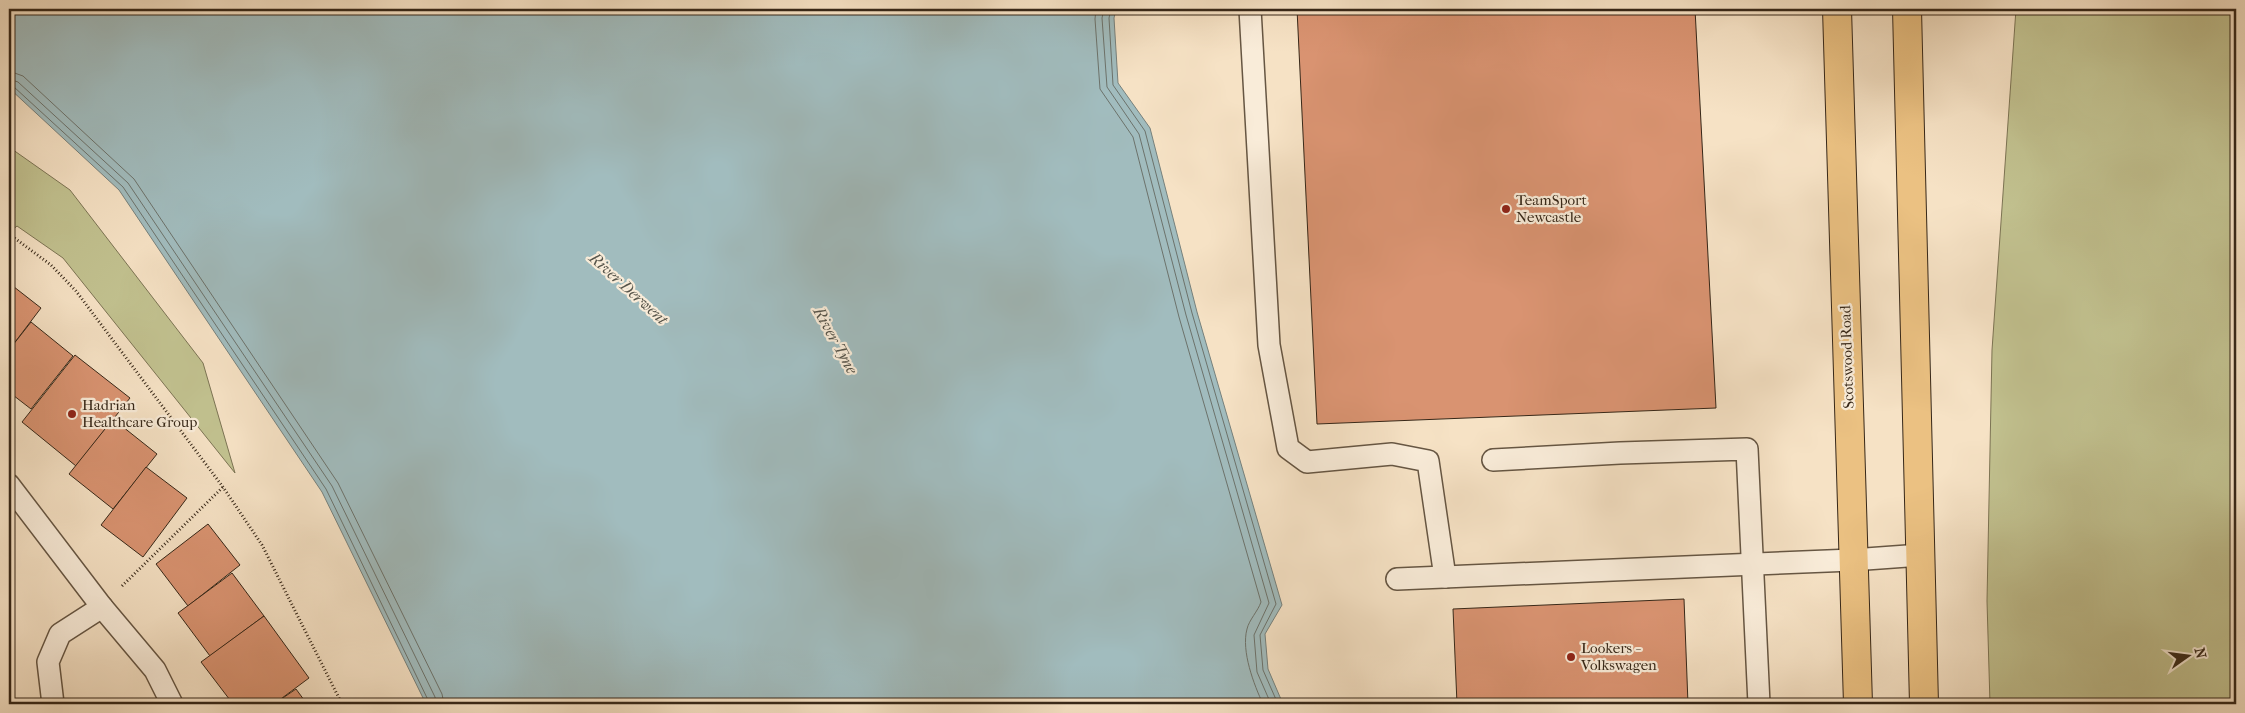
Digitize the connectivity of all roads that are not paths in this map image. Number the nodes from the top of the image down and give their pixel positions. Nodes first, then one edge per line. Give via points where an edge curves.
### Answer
1 (1250, 9) edge
2 (1837, 9) edge
3 (1907, 9) edge
4 (1493, 460) dead end
5 (9, 485) edge
6 (1920, 554) junction
7 (1852, 560) junction
8 (1752, 565) junction
9 (1445, 577) junction
10 (1397, 579) dead end
11 (102, 607) junction
12 (53, 704) edge
13 (172, 704) edge
14 (1759, 704) edge
15 (1858, 704) edge
16 (1924, 704) edge

1 - 9 lane via 1269,345 1288,448 1307,462 1392,454 1428,461
2 - 7 main road, Scotswood Road
3 - 6 main road
4 - 8 lane via 1747,449
5 - 11 lane
6 - 7 lane
6 - 16 main road
7 - 8 lane
7 - 15 main road, Scotswood Road
8 - 9 lane
8 - 14 lane
9 - 10 lane
11 - 12 lane via 60,634 48,662
11 - 13 lane via 155,670

